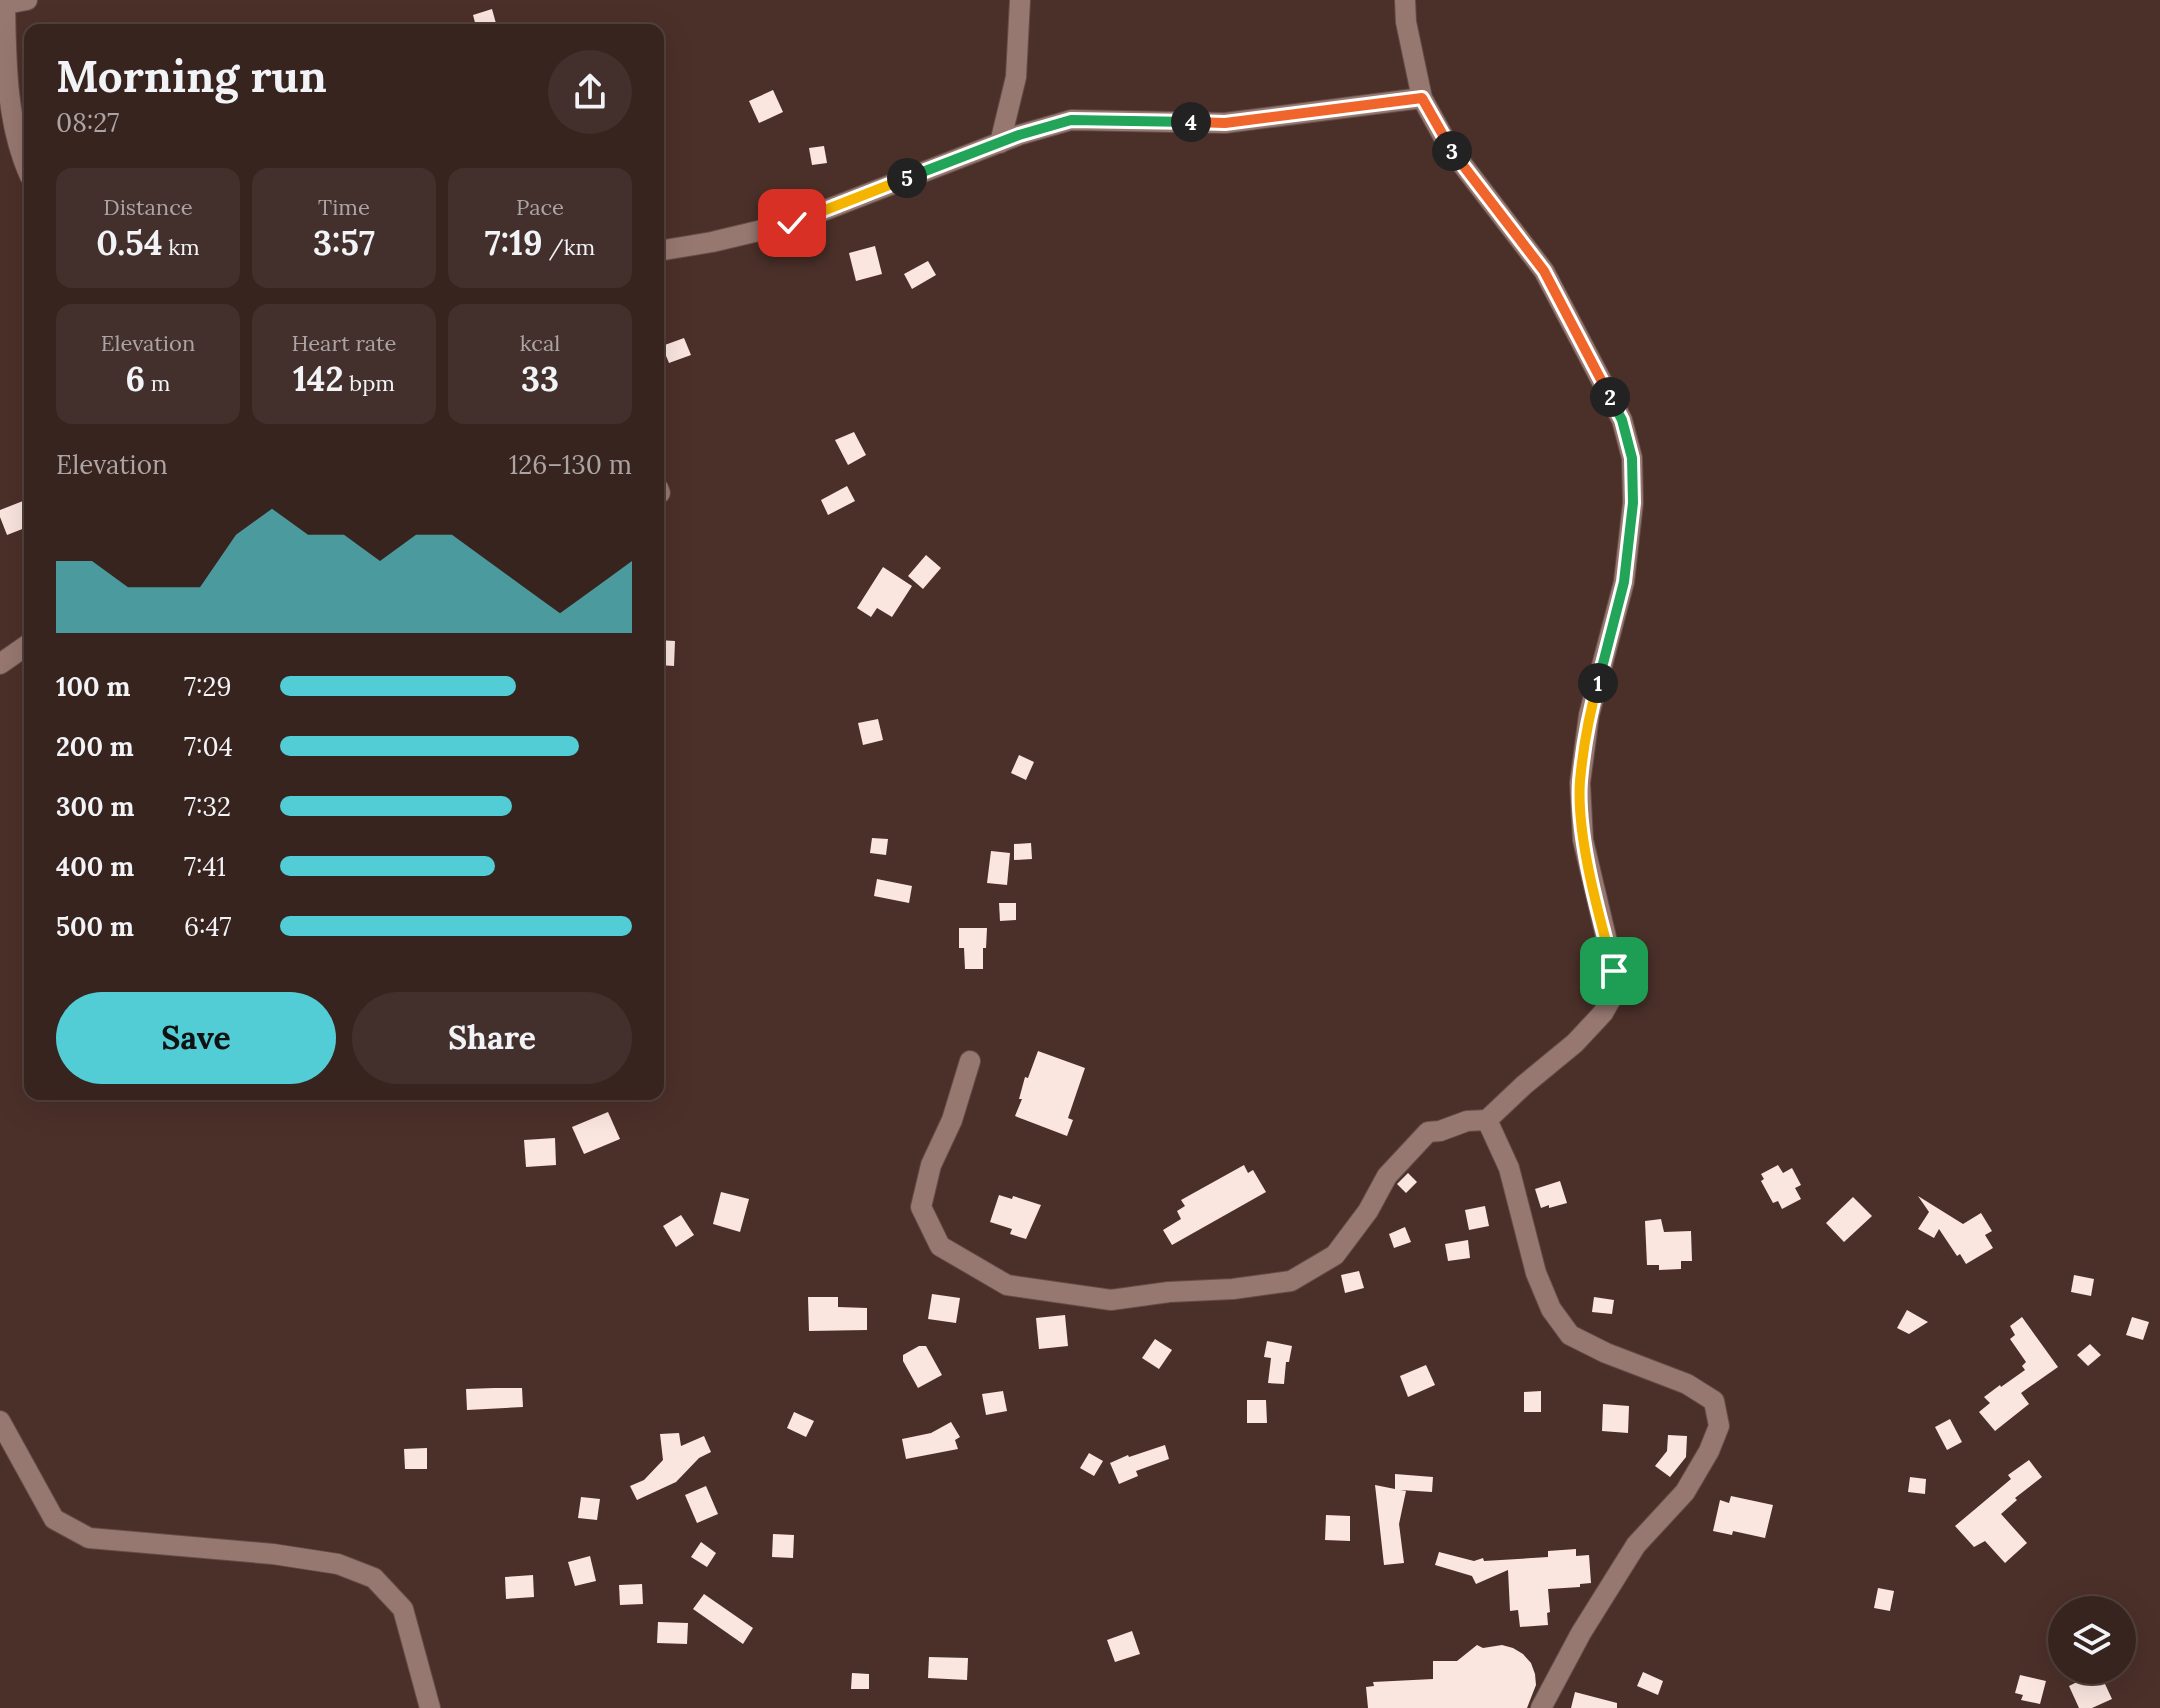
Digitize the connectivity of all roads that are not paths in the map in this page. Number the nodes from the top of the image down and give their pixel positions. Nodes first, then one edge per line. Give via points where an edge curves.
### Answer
1 (27, 0) edge
2 (1020, 0) edge
3 (1405, 0) edge
4 (2, 4) edge
5 (1422, 98) junction
6 (1000, 143) junction
7 (24, 157) edge
8 (664, 250) edge
9 (24, 647) edge
10 (0, 664) edge
11 (970, 1061) dead end
12 (1487, 1120) junction
13 (0, 1421) edge
14 (430, 1708) edge
15 (1541, 1708) edge

1 - 4 street
2 - 6 street via 1016,77
3 - 5 street
4 - 7 street via 7,83
5 - 6 street via 1225,123 1071,120
5 - 12 street via 1449,147 1544,271 1622,420 1632,458 1624,582 1589,715 1580,783 1583,840 1617,988 1584,1033
6 - 8 street via 792,223
9 - 10 street
11 - 12 street via 921,1207 940,1246 1007,1285 1111,1300 1291,1281 1335,1255 1387,1176 1428,1132
12 - 15 street via 1509,1168 1536,1273 1551,1309 1570,1335 1687,1384 1714,1401 1719,1426 1685,1492 1636,1545 1608,1588
13 - 14 street via 54,1519 89,1538 273,1554 338,1564 374,1578 403,1609

